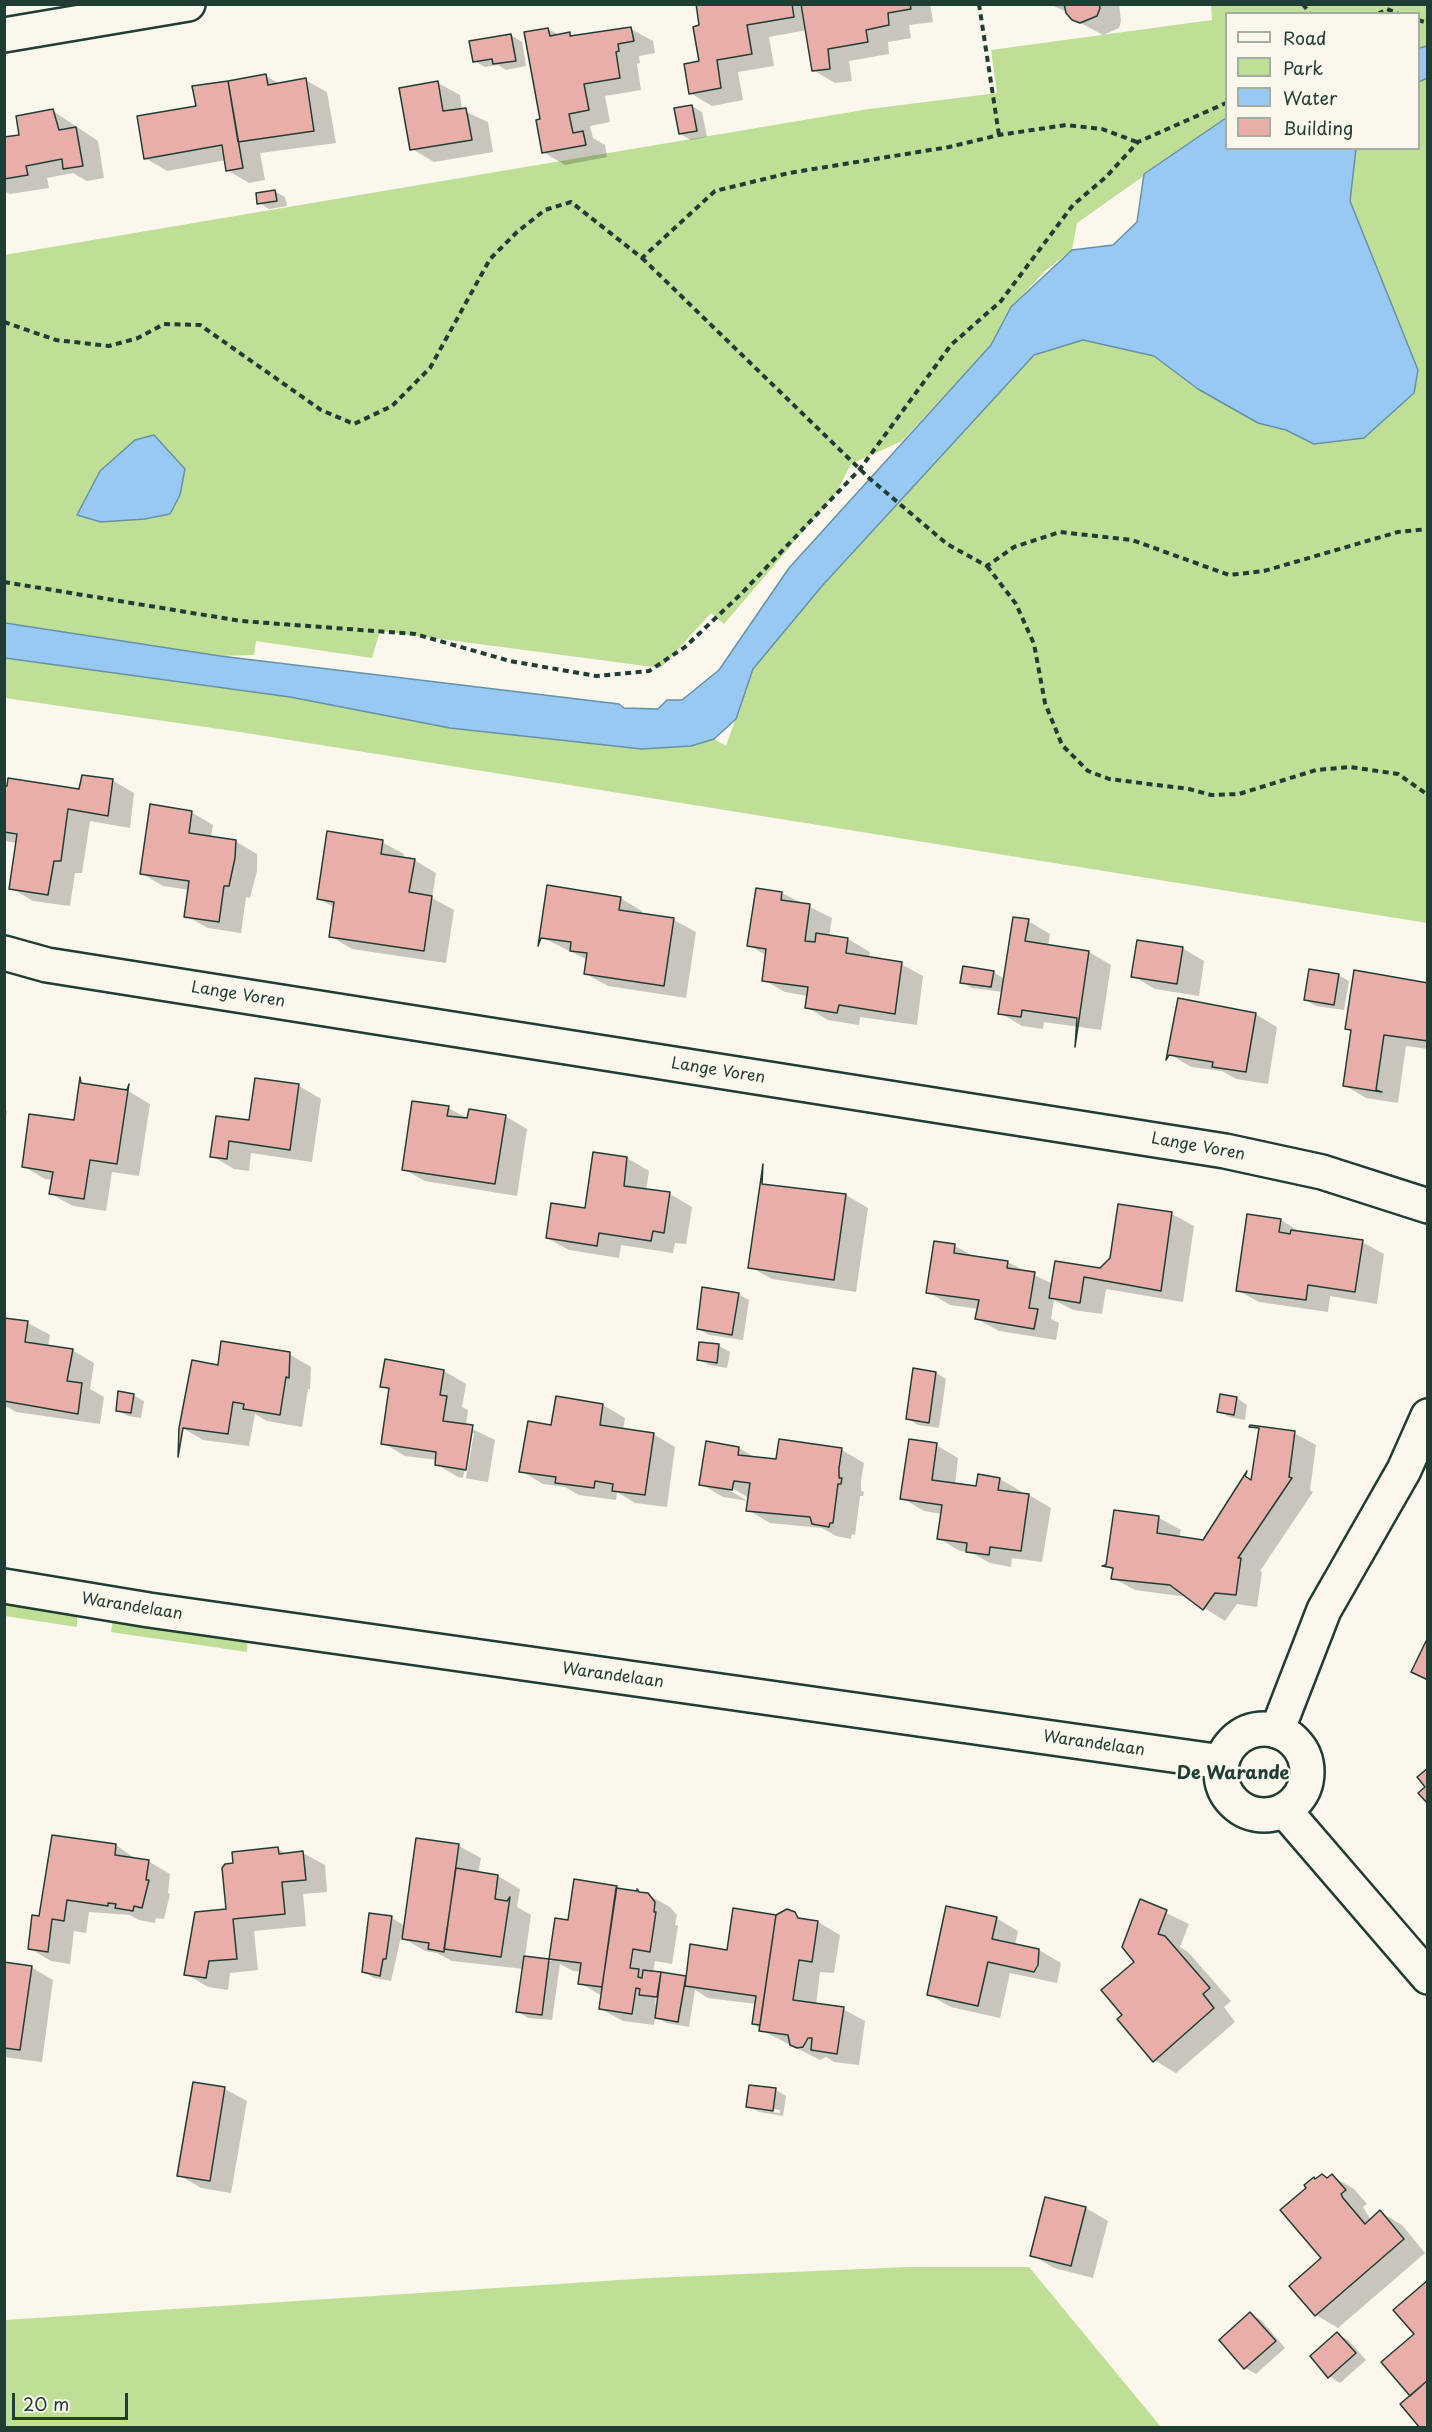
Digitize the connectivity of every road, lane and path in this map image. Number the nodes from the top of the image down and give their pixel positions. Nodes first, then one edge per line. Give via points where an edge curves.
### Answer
1 (188, 4) edge
2 (979, 4) edge
3 (4, 35) edge
4 (1225, 103) edge
5 (999, 135) junction
6 (1138, 142) junction
7 (642, 258) junction
8 (4, 322) edge
9 (860, 469) junction
10 (1428, 529) edge
11 (987, 566) junction
12 (4, 582) edge
13 (1428, 795) edge
14 (4, 952) edge
15 (1428, 1206) edge
16 (1428, 1416) edge
17 (4, 1586) edge
18 (1277, 1731) junction
19 (1222, 1762) junction
20 (1285, 1811) junction
21 (1428, 1977) edge

1 - 3 street
2 - 5 path
4 - 6 path
5 - 6 path via 1066,125 1102,129
5 - 7 path via 789,173 715,191
6 - 9 path via 1073,205 1001,301 951,345
7 - 8 path via 571,202 545,210 490,259 430,368 392,406 354,424 321,410 200,325 164,324 138,338 109,346 56,340
7 - 9 path
9 - 11 path via 947,544
9 - 12 path via 734,601 685,647 649,671 596,676 510,661 415,634 241,621
10 - 11 path via 1398,532 1264,571 1229,576 1132,540 1060,532 1014,547
11 - 13 path via 1016,604 1034,644 1045,703 1062,744 1088,771 1108,779 1211,795 1239,794 1316,770 1350,767 1398,774
14 - 15 street, Lange Voren via 46,965 1225,1150 1322,1172
16 - 18 street via 1404,1470 1324,1610
17 - 19 street, Warandelaan via 149,1610
18 - 19 street via 1255,1730 1242,1735 1231,1744
18 - 20 street via 1295,1742 1308,1768 1302,1794
19 - 20 street via 1223,1784 1238,1807 1261,1816
20 - 21 street

